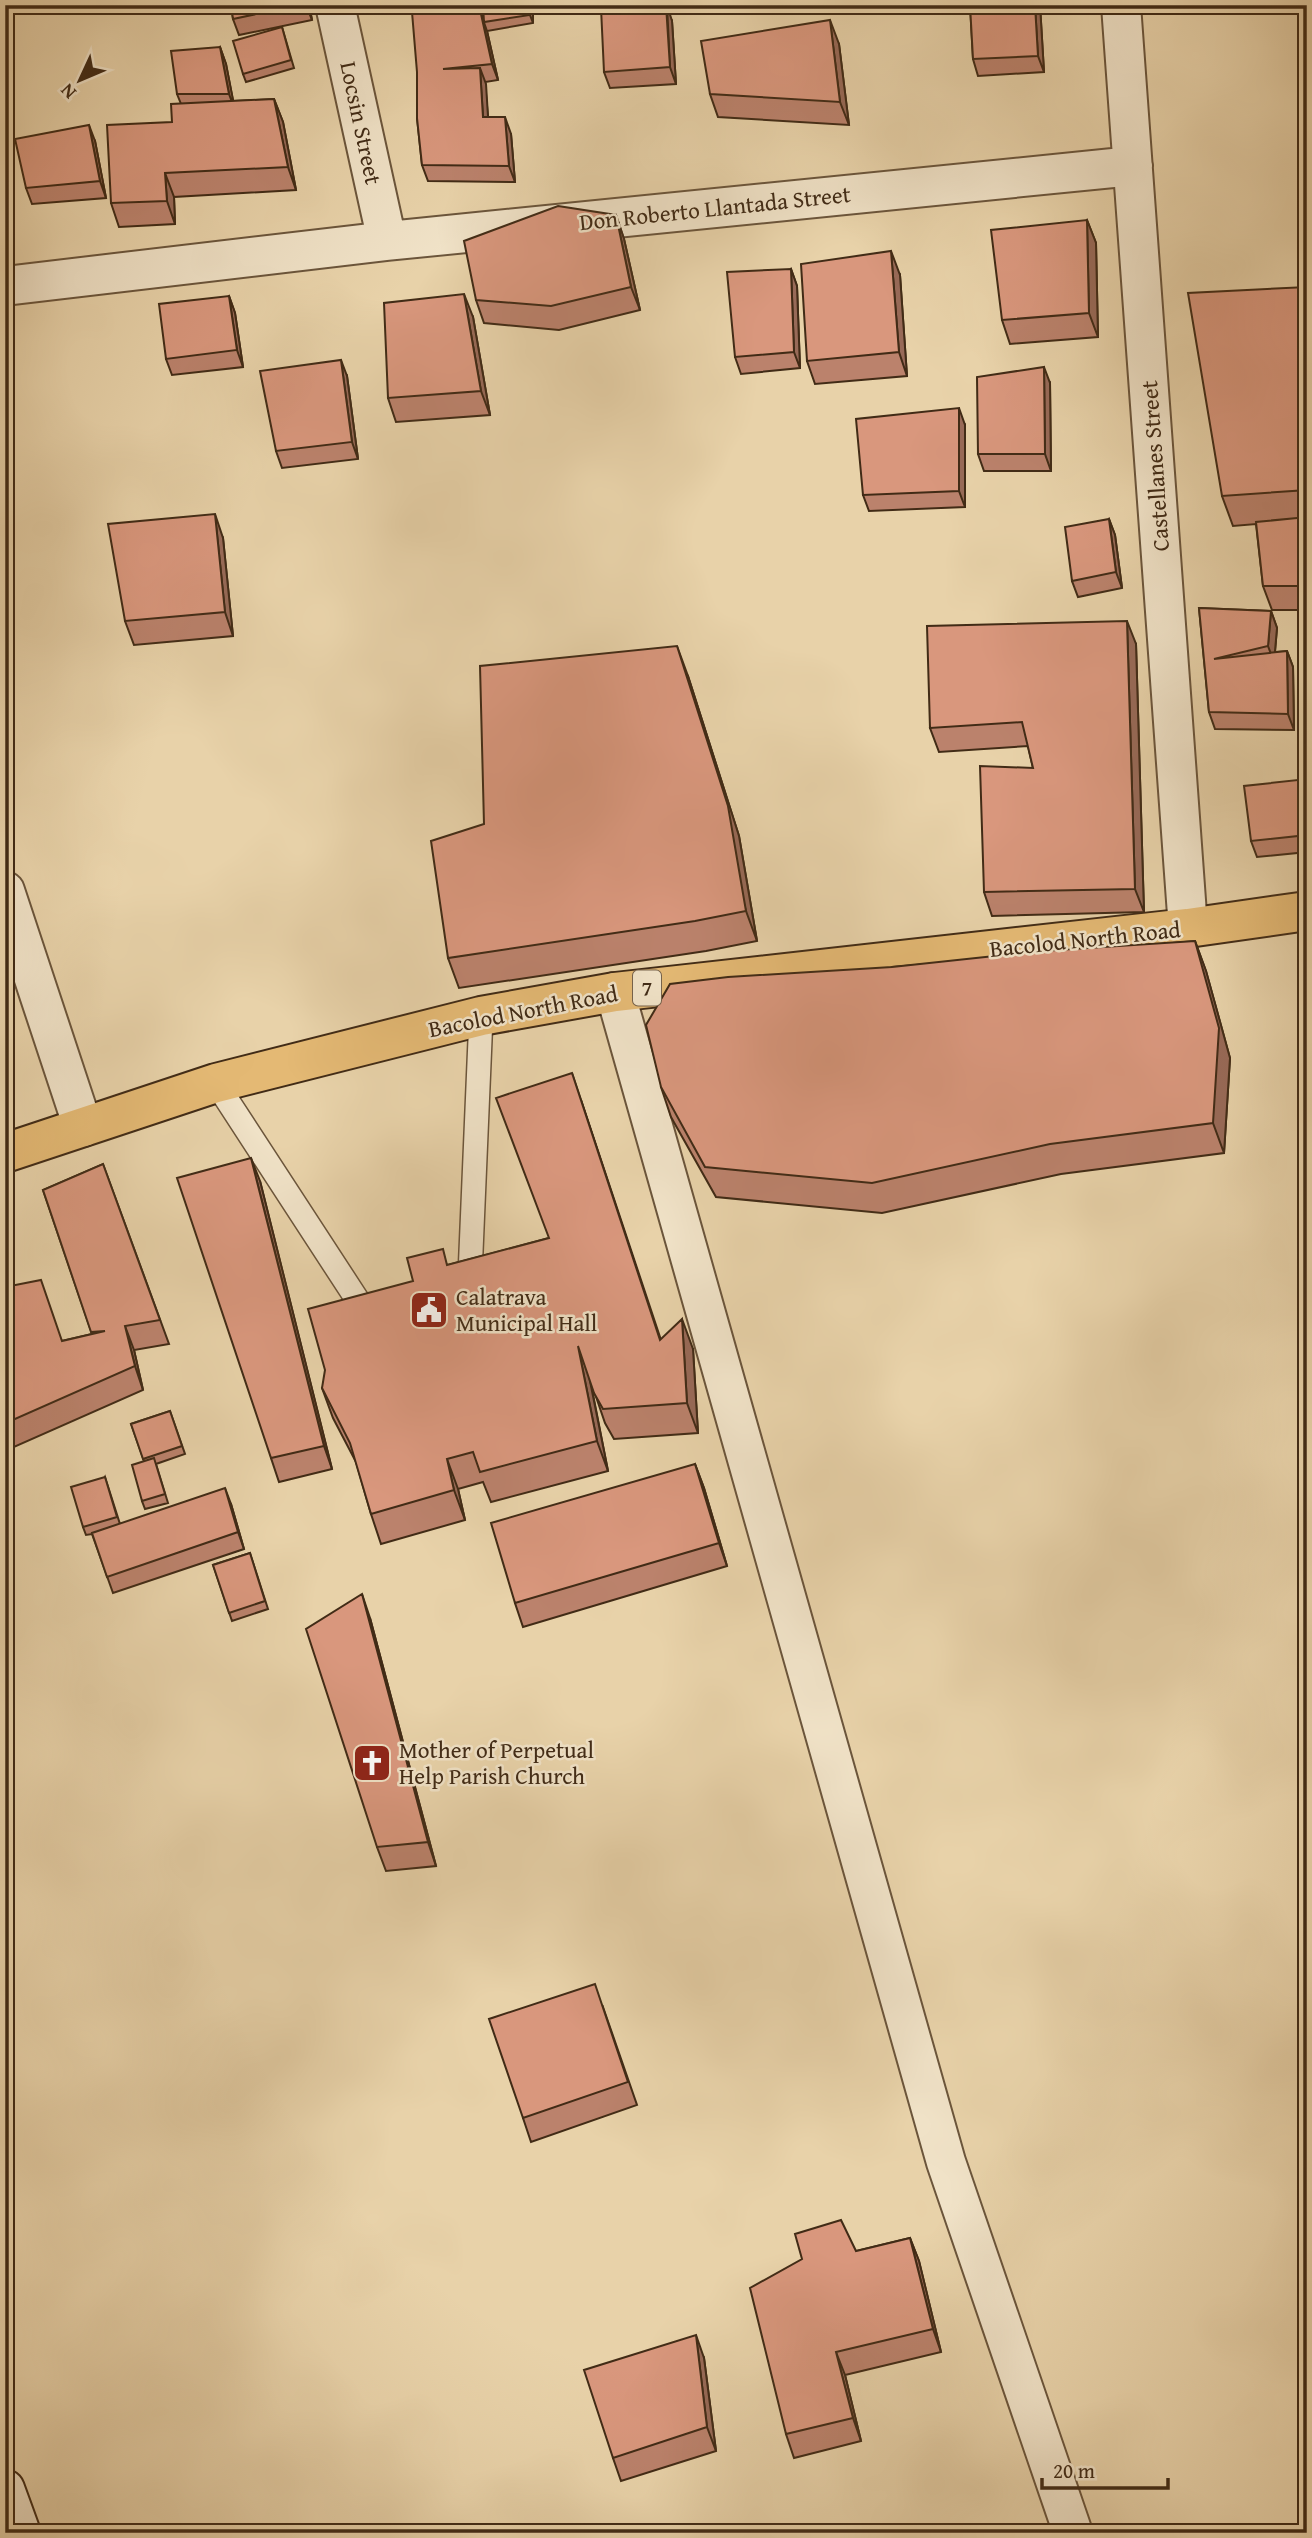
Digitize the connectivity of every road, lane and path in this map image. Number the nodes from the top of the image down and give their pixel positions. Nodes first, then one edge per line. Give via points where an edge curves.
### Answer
1 (335, 5) edge
2 (1122, 5) edge
3 (1133, 166) junction
4 (387, 241) junction
5 (5, 286) edge
6 (5, 891) edge
7 (1307, 911) edge
8 (1188, 928) junction
9 (615, 992) junction
10 (481, 1016) junction
11 (216, 1083) junction
12 (83, 1127) junction
13 (5, 1153) edge
14 (454, 1279) edge
15 (396, 1297) edge
16 (5, 2488) edge
17 (21, 2533) edge
18 (1073, 2533) edge

1 - 4 street, Locsin Street
2 - 3 street, Castellanes Street
3 - 4 street, Don Roberto Llantada Street
3 - 8 street, Castellanes Street
4 - 5 street, Don Roberto Llantada Street
6 - 12 street
7 - 8 highway, Bacolod North Road / 7
8 - 9 highway, Bacolod North Road / 7
9 - 10 highway, Bacolod North Road / 7
9 - 18 street via 946,2162
10 - 11 highway, Bacolod North Road / 7
10 - 14 lane via 470,1275
11 - 12 highway, Bacolod North Road / 7
11 - 15 lane via 364,1310
12 - 13 highway, Bacolod North Road / 7
16 - 17 street

